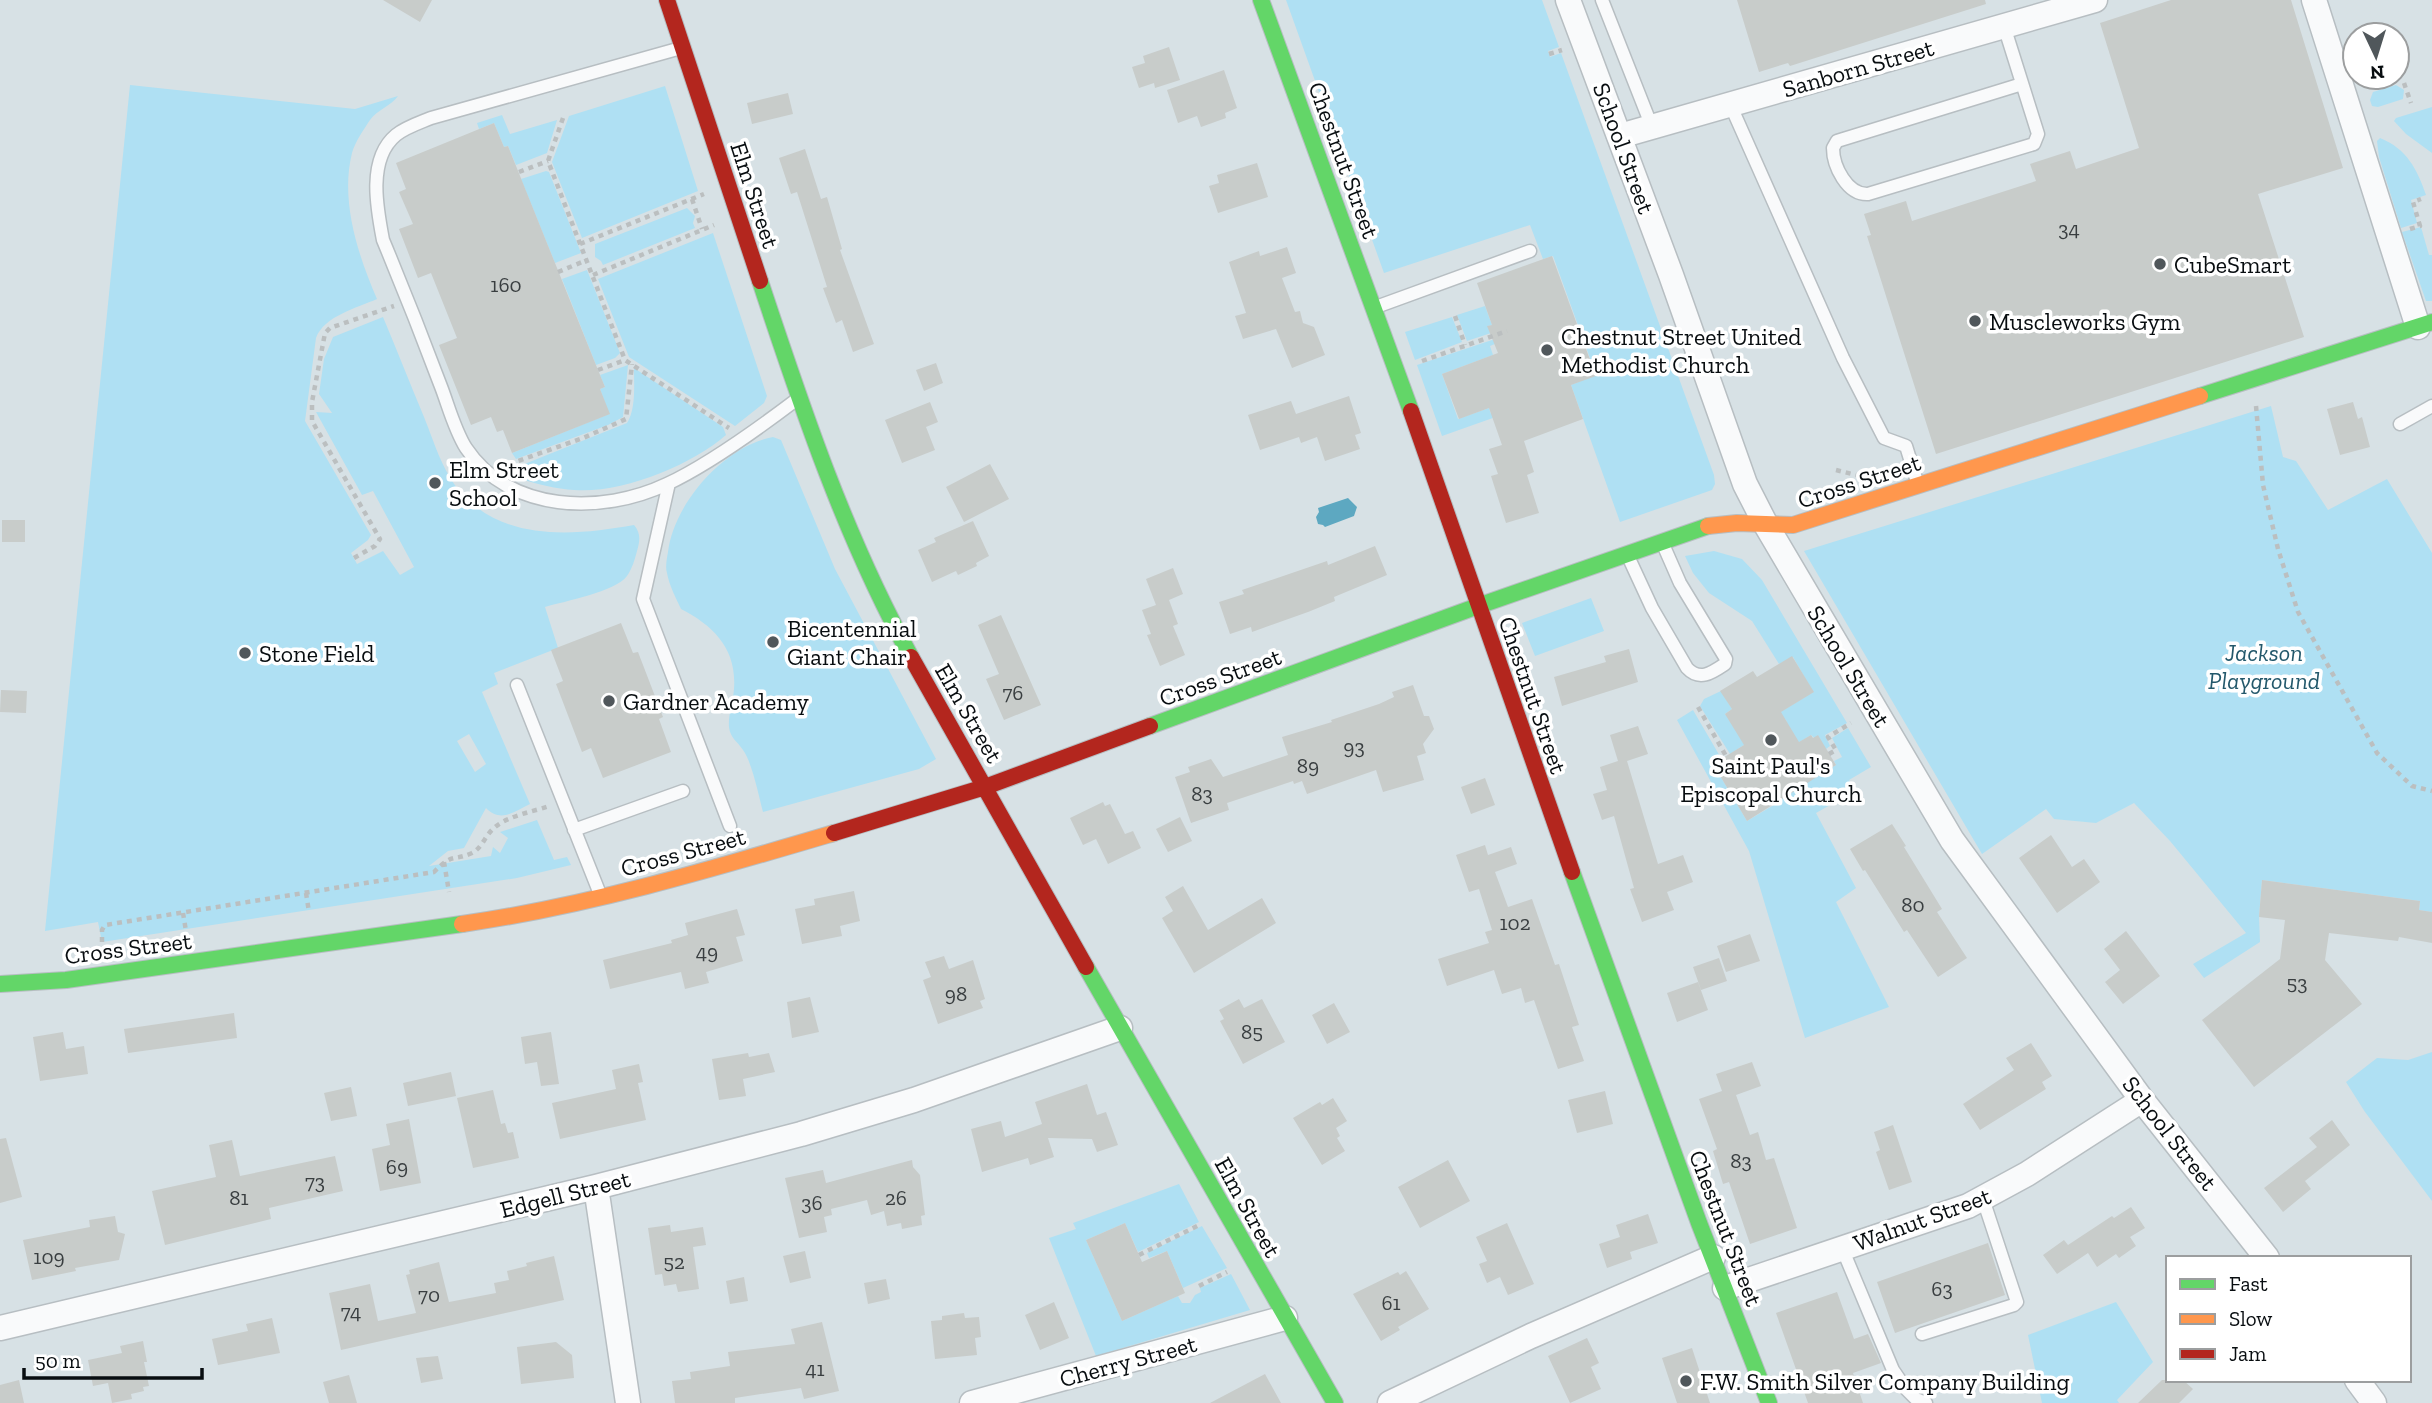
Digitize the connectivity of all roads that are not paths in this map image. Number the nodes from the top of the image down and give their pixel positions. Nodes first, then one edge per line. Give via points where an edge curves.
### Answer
1 (667, 0) edge
2 (1261, 0) edge
3 (1568, 0) edge
4 (1602, 0) edge
5 (2095, 0) edge
6 (2314, 0) edge
7 (2004, 26) junction
8 (682, 48) junction
9 (2022, 84) junction
10 (1730, 104) junction
11 (1652, 127) junction
12 (1620, 136) junction
13 (1530, 251) dead end
14 (1374, 308) junction
15 (2425, 324) edge
16 (799, 399) junction
17 (2432, 406) edge
18 (2400, 424) dead end
19 (669, 483) junction
20 (1918, 486) junction
21 (1766, 525) junction
22 (1662, 542) junction
23 (1627, 554) junction
24 (1478, 606) junction
25 (517, 685) dead end
26 (985, 787) junction
27 (683, 791) dead end
28 (730, 826) dead end
29 (574, 830) junction
30 (601, 897) junction
31 (0, 984) edge
32 (1120, 1028) junction
33 (2142, 1100) junction
34 (596, 1187) junction
35 (1983, 1199) junction
36 (1842, 1248) junction
37 (2265, 1256) edge
38 (1713, 1257) junction
39 (1725, 1288) junction
40 (1284, 1318) junction
41 (0, 1328) edge
42 (1922, 1334) dead end
43 (2358, 1382) edge
44 (1051, 1393) edge
45 (628, 1403) edge
46 (972, 1403) edge
47 (1335, 1403) edge
48 (1390, 1403) edge
49 (1769, 1403) edge
50 (1926, 1403) edge
51 (2374, 1403) edge

1 - 8 street, Elm Street
2 - 14 street, Chestnut Street
3 - 12 street, School Street
4 - 11 lane
5 - 7 street, Sanborn Street
6 - 15 street
7 - 9 lane
7 - 10 street, Sanborn Street
8 - 16 street, Elm Street
8 - 19 lane via 412,125 386,146 380,160 378,206 383,240 464,445 490,477 522,495 582,503 628,497
9 - 9 lane via 2038,134 2034,144 1868,194 1855,191 1836,166 1833,148 1837,141
10 - 11 street, Sanborn Street
10 - 20 lane via 1861,396 1884,438 1906,446
11 - 12 street, Sanborn Street
12 - 21 street, School Street via 1745,484
13 - 14 lane
14 - 24 street, Chestnut Street
15 - 20 street, Cross Street
16 - 19 lane
16 - 26 street, Elm Street via 861,562
17 - 18 lane
19 - 28 lane via 643,599
20 - 21 street, Cross Street via 1793,526
21 - 22 street, Cross Street via 1703,527
21 - 33 street, School Street via 1952,840
22 - 23 street, Cross Street
22 - 23 lane via 1680,583 1726,659 1705,675 1687,668
23 - 24 street, Cross Street
24 - 26 street, Cross Street
24 - 38 street, Chestnut Street
25 - 29 lane
26 - 30 street, Cross Street via 760,856
26 - 32 street, Elm Street
27 - 29 lane
29 - 30 lane
30 - 31 street, Cross Street via 532,914 429,930 66,980
32 - 34 street, Edgell Street via 856,1119
32 - 40 street, Elm Street
33 - 35 street, Walnut Street
33 - 37 street, School Street
34 - 41 street, Edgell Street
34 - 45 street
35 - 36 street, Walnut Street
35 - 42 lane via 2017,1302
36 - 39 street, Walnut Street
36 - 50 lane via 1893,1370 1916,1399
38 - 39 street, Chestnut Street
38 - 48 street
39 - 49 street, Chestnut Street
40 - 44 street, Cherry Street
40 - 47 street, Elm Street
43 - 51 street
44 - 46 street, Cherry Street

